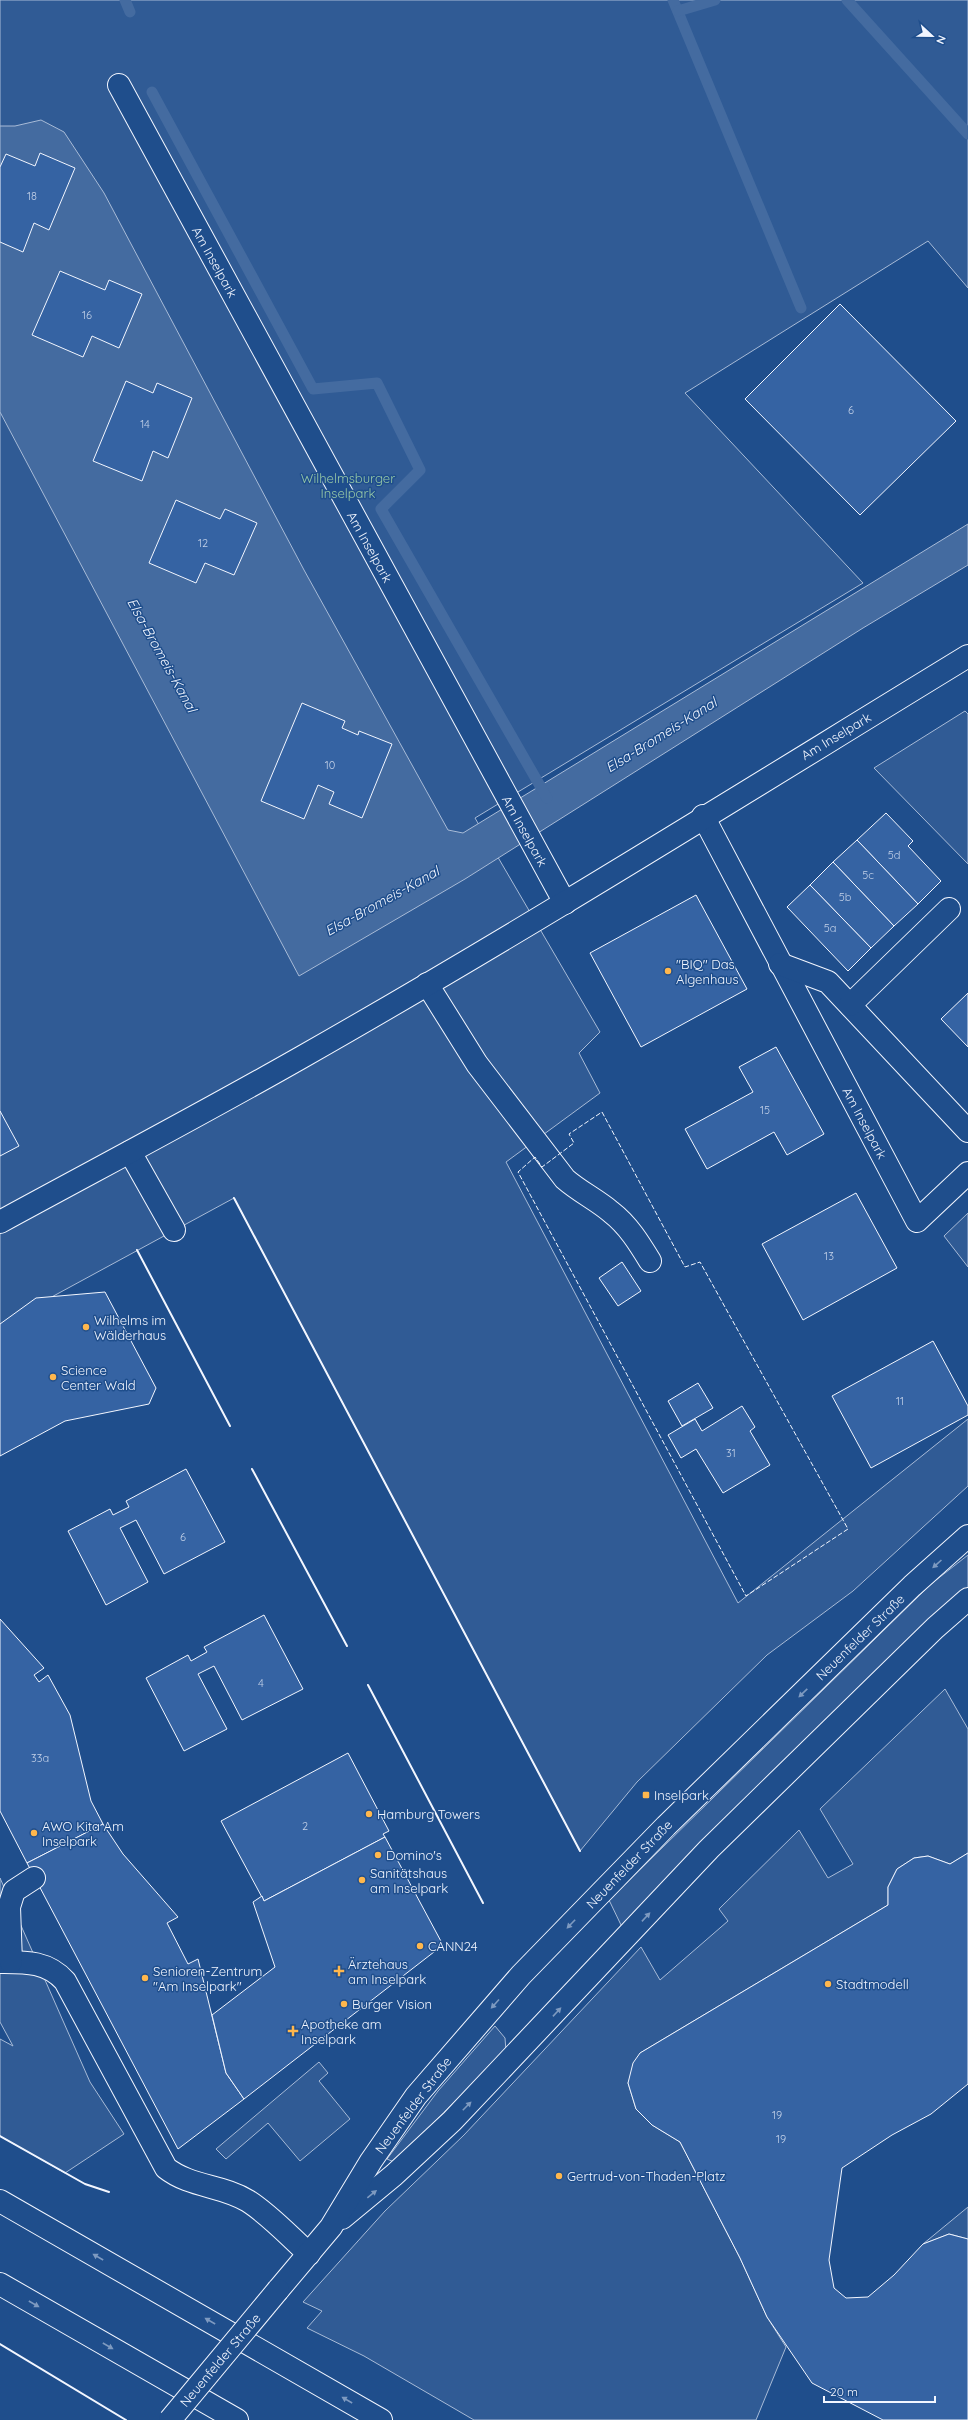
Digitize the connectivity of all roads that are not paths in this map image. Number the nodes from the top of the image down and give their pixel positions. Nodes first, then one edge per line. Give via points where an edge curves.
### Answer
1 (118, 85) dead end
2 (968, 656) edge
3 (703, 816) junction
4 (565, 903) junction
5 (949, 909) dead end
6 (780, 964) junction
7 (427, 984) junction
8 (850, 1005) junction
9 (968, 1131) edge
10 (130, 1152) junction
11 (968, 1173) edge
12 (0, 1222) edge
13 (174, 1230) dead end
14 (650, 1261) dead end
15 (968, 1536) edge
16 (968, 1599) edge
17 (34, 1878) dead end
18 (6, 1962) edge
19 (0, 2201) edge
20 (331, 2227) junction
21 (309, 2254) junction
22 (0, 2284) edge
23 (170, 2420) edge
24 (237, 2420) edge
25 (381, 2420) edge

1 - 4 main road, Am Inselpark
2 - 3 main road, Am Inselpark
3 - 4 main road, Am Inselpark
3 - 6 main road, Am Inselpark
4 - 7 main road, Am Inselpark
5 - 8 main road
6 - 8 main road via 828,982
6 - 11 main road, Am Inselpark via 917,1221
7 - 10 main road, Am Inselpark via 303,1057
7 - 14 main road via 477,1064 566,1179 629,1228
8 - 9 main road
10 - 12 main road, Am Inselpark
10 - 13 main road
15 -> 20 main road, Neuenfelder Straße via 912,1586 666,1826 521,1975 416,2096 371,2161
20 -> 16 main road, Neuenfelder Straße via 394,2175 452,2121 710,1849 935,1628
17 - 18 main road via 14,1891 9,1907
18 - 21 main road via 40,1964 53,1970 65,1981 166,2168 183,2179 221,2189 248,2202
25 -> 19 main road
20 - 21 main road, Neuenfelder Straße
21 - 23 main road, Neuenfelder Straße, bridge
22 -> 24 main road

